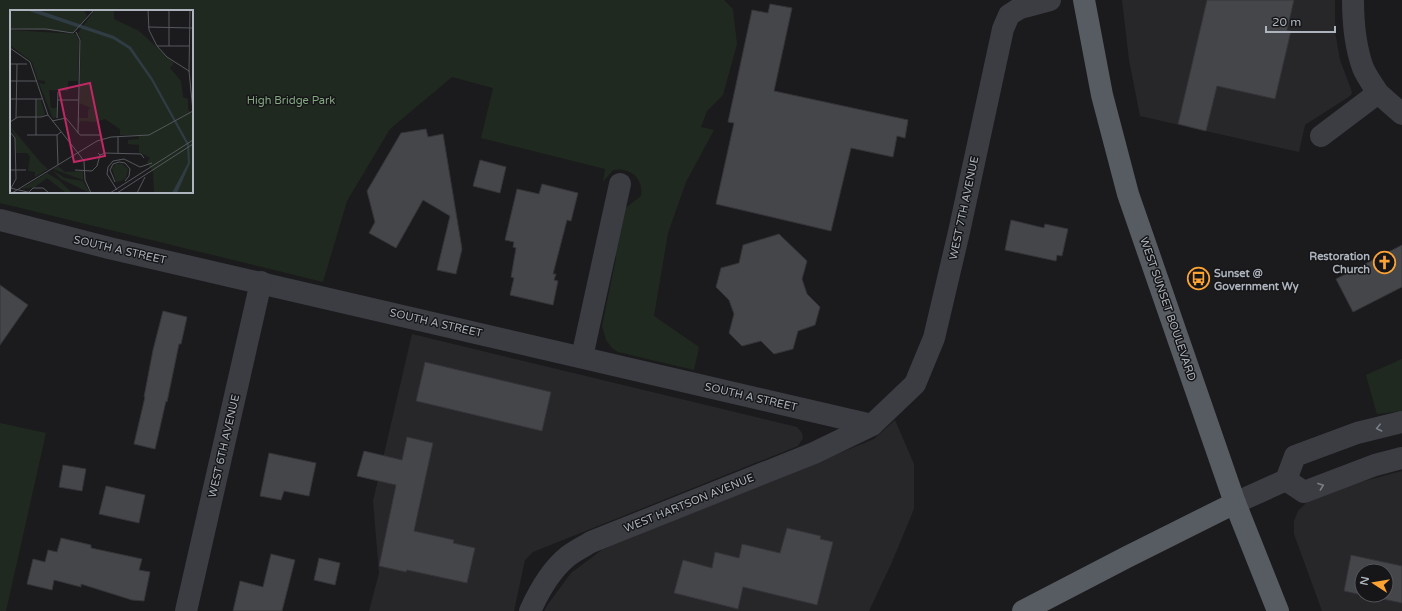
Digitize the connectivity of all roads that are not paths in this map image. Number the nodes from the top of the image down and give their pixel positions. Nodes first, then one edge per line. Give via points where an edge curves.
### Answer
1 (1050, 0) edge
2 (1084, 0) edge
3 (1353, 0) edge
4 (1378, 93) junction
5 (1402, 114) edge
6 (1321, 136) dead end
7 (620, 184) dead end
8 (0, 220) edge
9 (261, 282) junction
10 (582, 357) junction
11 (1402, 422) edge
12 (872, 425) junction
13 (1402, 458) edge
14 (1286, 480) junction
15 (1235, 503) junction
16 (186, 611) edge
17 (530, 611) edge
18 (1024, 611) edge
19 (1278, 611) edge

1 - 12 street, WEST 7TH AVENUE via 1020,8 1009,15 1003,29 934,338 915,384
2 - 15 main road, WEST SUNSET BOULEVARD via 1102,95 1128,194
3 - 4 street via 1356,45 1364,70
4 - 5 street
4 - 6 street
7 - 10 street
8 - 9 street, SOUTH A STREET
9 - 10 street, SOUTH A STREET
9 - 16 street, WEST 6TH AVENUE
10 - 12 street, SOUTH A STREET
11 -> 14 street via 1357,433 1295,456
12 - 17 street, WEST HARTSON AVENUE via 814,453 579,548 552,572
14 -> 13 street via 1304,492 1375,465
14 - 15 street
15 - 18 main road
15 - 19 main road, WEST SUNSET BOULEVARD

